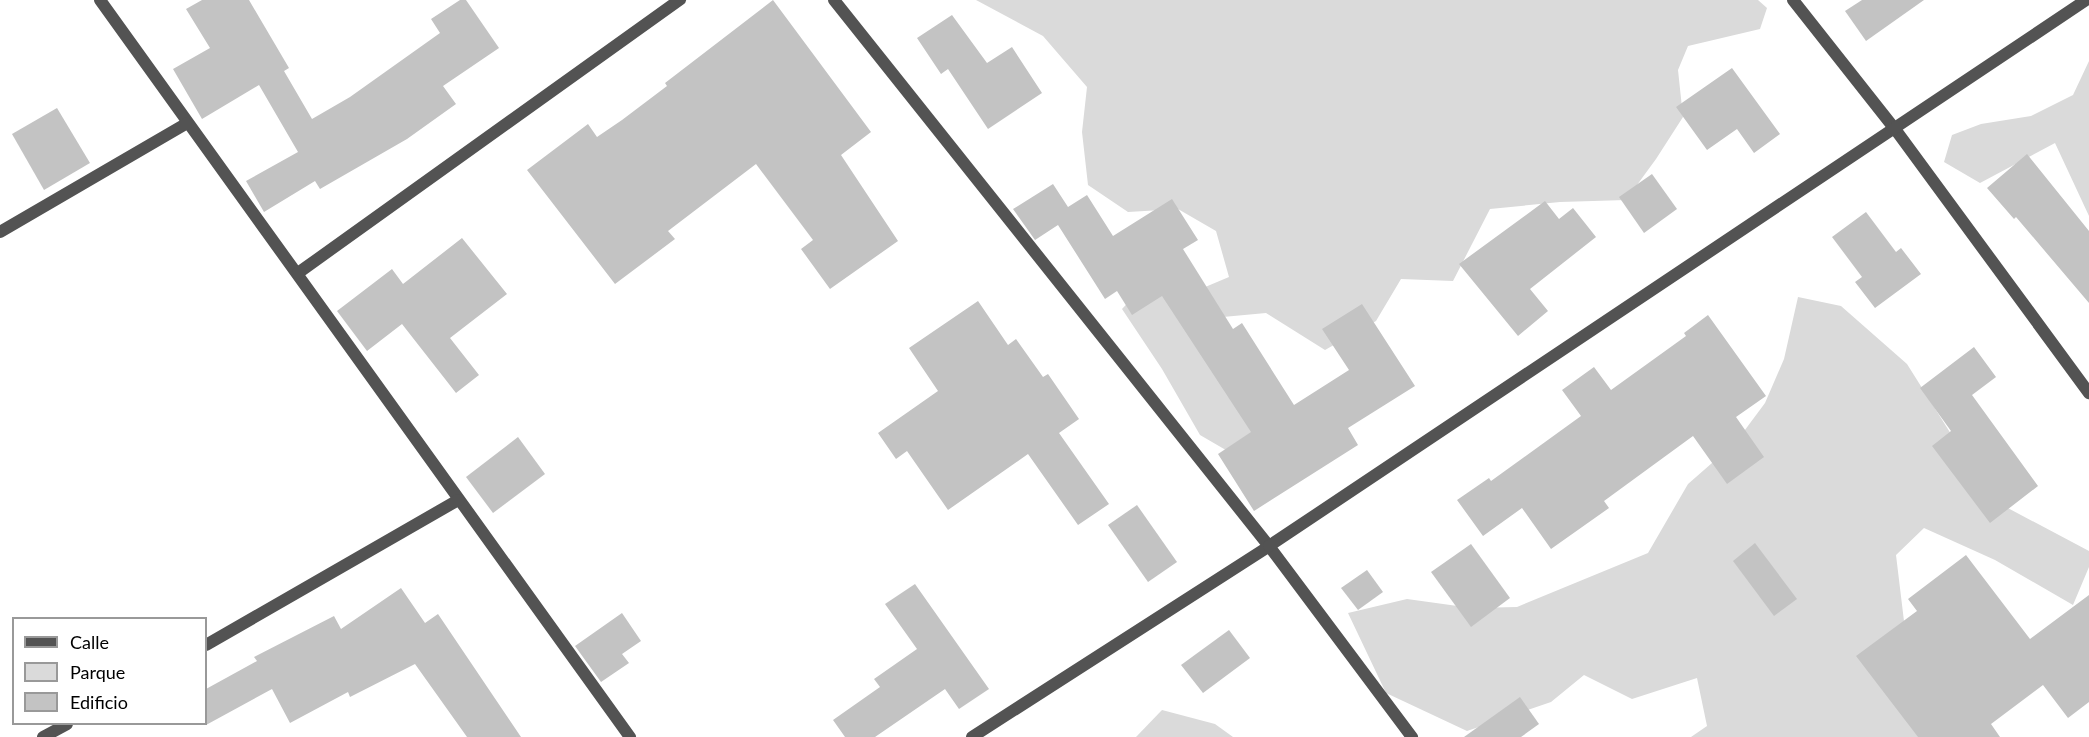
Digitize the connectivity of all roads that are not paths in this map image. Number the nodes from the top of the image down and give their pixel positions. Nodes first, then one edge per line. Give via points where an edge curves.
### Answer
1 (99, 0) edge
2 (680, 0) edge
3 (834, 0) edge
4 (1793, 0) edge
5 (2086, 0) edge
6 (187, 123) junction
7 (1895, 129) junction
8 (0, 232) edge
9 (298, 273) junction
10 (2089, 393) edge
11 (458, 500) junction
12 (1269, 546) junction
13 (207, 644) edge
14 (64, 725) edge
15 (43, 737) edge
16 (630, 737) edge
17 (972, 737) edge
18 (1412, 737) edge

1 - 6 street
2 - 9 street
3 - 12 street
4 - 7 street
5 - 7 street
6 - 8 street
6 - 9 street
7 - 10 street
7 - 12 street
9 - 11 street
11 - 13 street
11 - 16 street
12 - 17 street
12 - 18 street
14 - 15 street

